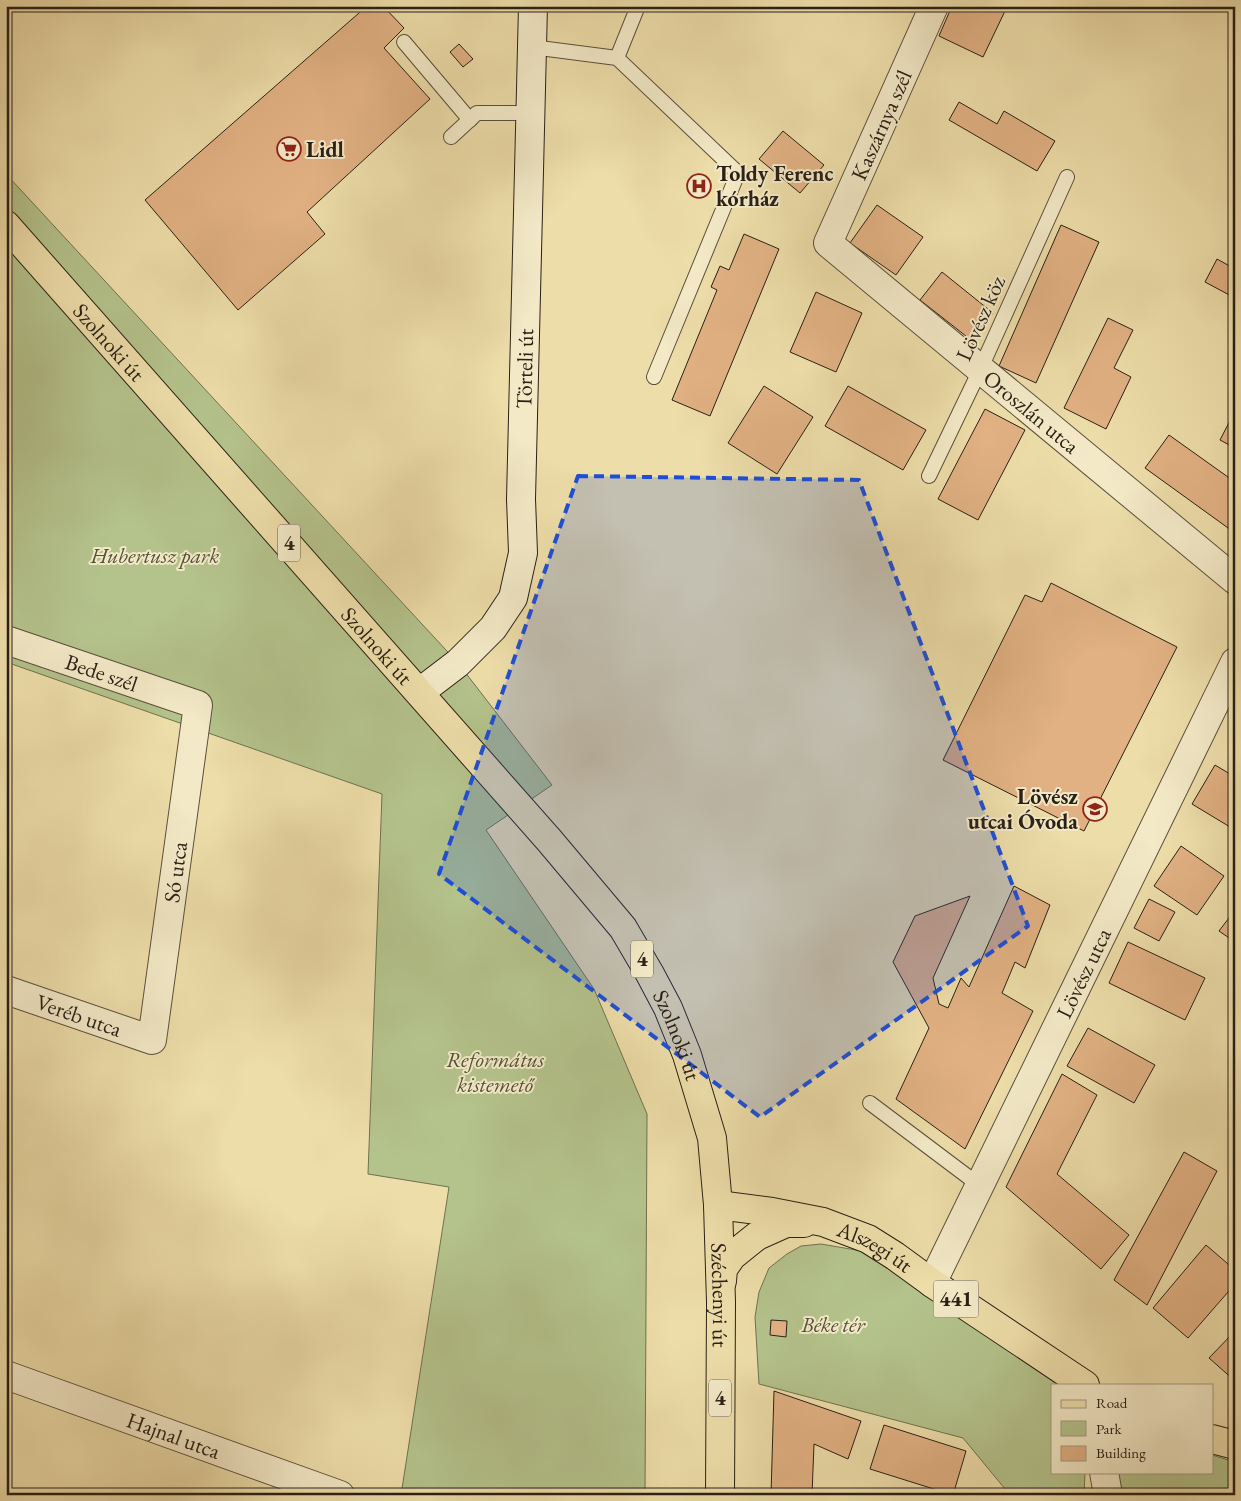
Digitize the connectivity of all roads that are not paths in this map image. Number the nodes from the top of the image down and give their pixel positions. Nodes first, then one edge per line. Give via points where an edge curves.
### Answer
1 (533, 6) edge
2 (638, 6) edge
3 (934, 6) edge
4 (404, 42) dead end
5 (532, 48) junction
6 (617, 58) junction
7 (530, 113) junction
8 (470, 120) junction
9 (451, 136) dead end
10 (1066, 177) dead end
11 (6, 225) edge
12 (828, 243) joint
13 (980, 370) junction
14 (654, 377) dead end
15 (929, 476) dead end
16 (1235, 580) edge
17 (6, 640) edge
18 (1235, 662) edge
19 (420, 692) junction
20 (198, 705) joint
21 (6, 990) edge
22 (152, 1040) joint
23 (701, 1098) joint
24 (870, 1103) dead end
25 (979, 1185) junction
26 (718, 1205) junction
27 (823, 1222) junction
28 (932, 1283) junction
29 (721, 1302) junction
30 (6, 1375) edge
31 (1084, 1384) edge
32 (1214, 1440) edge
33 (1235, 1445) edge
34 (1104, 1474) edge
35 (340, 1495) edge
36 (720, 1495) edge
37 (1108, 1495) edge

1 - 5 street, Törteli út
2 - 6 lane
3 - 12 street, Kaszárnya szél
4 - 8 lane
5 - 6 lane
5 - 7 street, Törteli út
6 - 14 lane via 738,173
7 - 8 lane via 477,113
7 - 19 street, Törteli út via 521,499 523,553 513,598 493,628 458,663
8 - 9 lane
10 - 13 lane, Lövész köz
11 - 19 main road, Szolnoki út / 4
12 - 13 street, Oroszlán utca
13 - 15 lane, Lövész köz
13 - 16 street, Oroszlán utca
17 - 20 street, Bede szél
18 - 25 street, Lövész utca
19 - 23 main road, Szolnoki út / 4 via 623,928 668,1008
20 - 22 street, Só utca
21 - 22 street, Veréb utca
23 - 26 main road, Széchenyi út / 4 via 712,1138
24 - 25 lane
25 - 28 street, Lövész utca
26 - 27 main road, Alszegi út / 441
26 - 29 main road, Széchenyi út / 4
27 - 28 main road, Alszegi út / 441 via 868,1239
27 - 29 main road, 441 via 786,1224 757,1236 732,1256 723,1269
28 - 31 main road, Alszegi út / 441
29 - 36 main road, Széchenyi út / 4
30 - 35 street, Hajnal utca
32 - 33 main road
34 - 37 street

